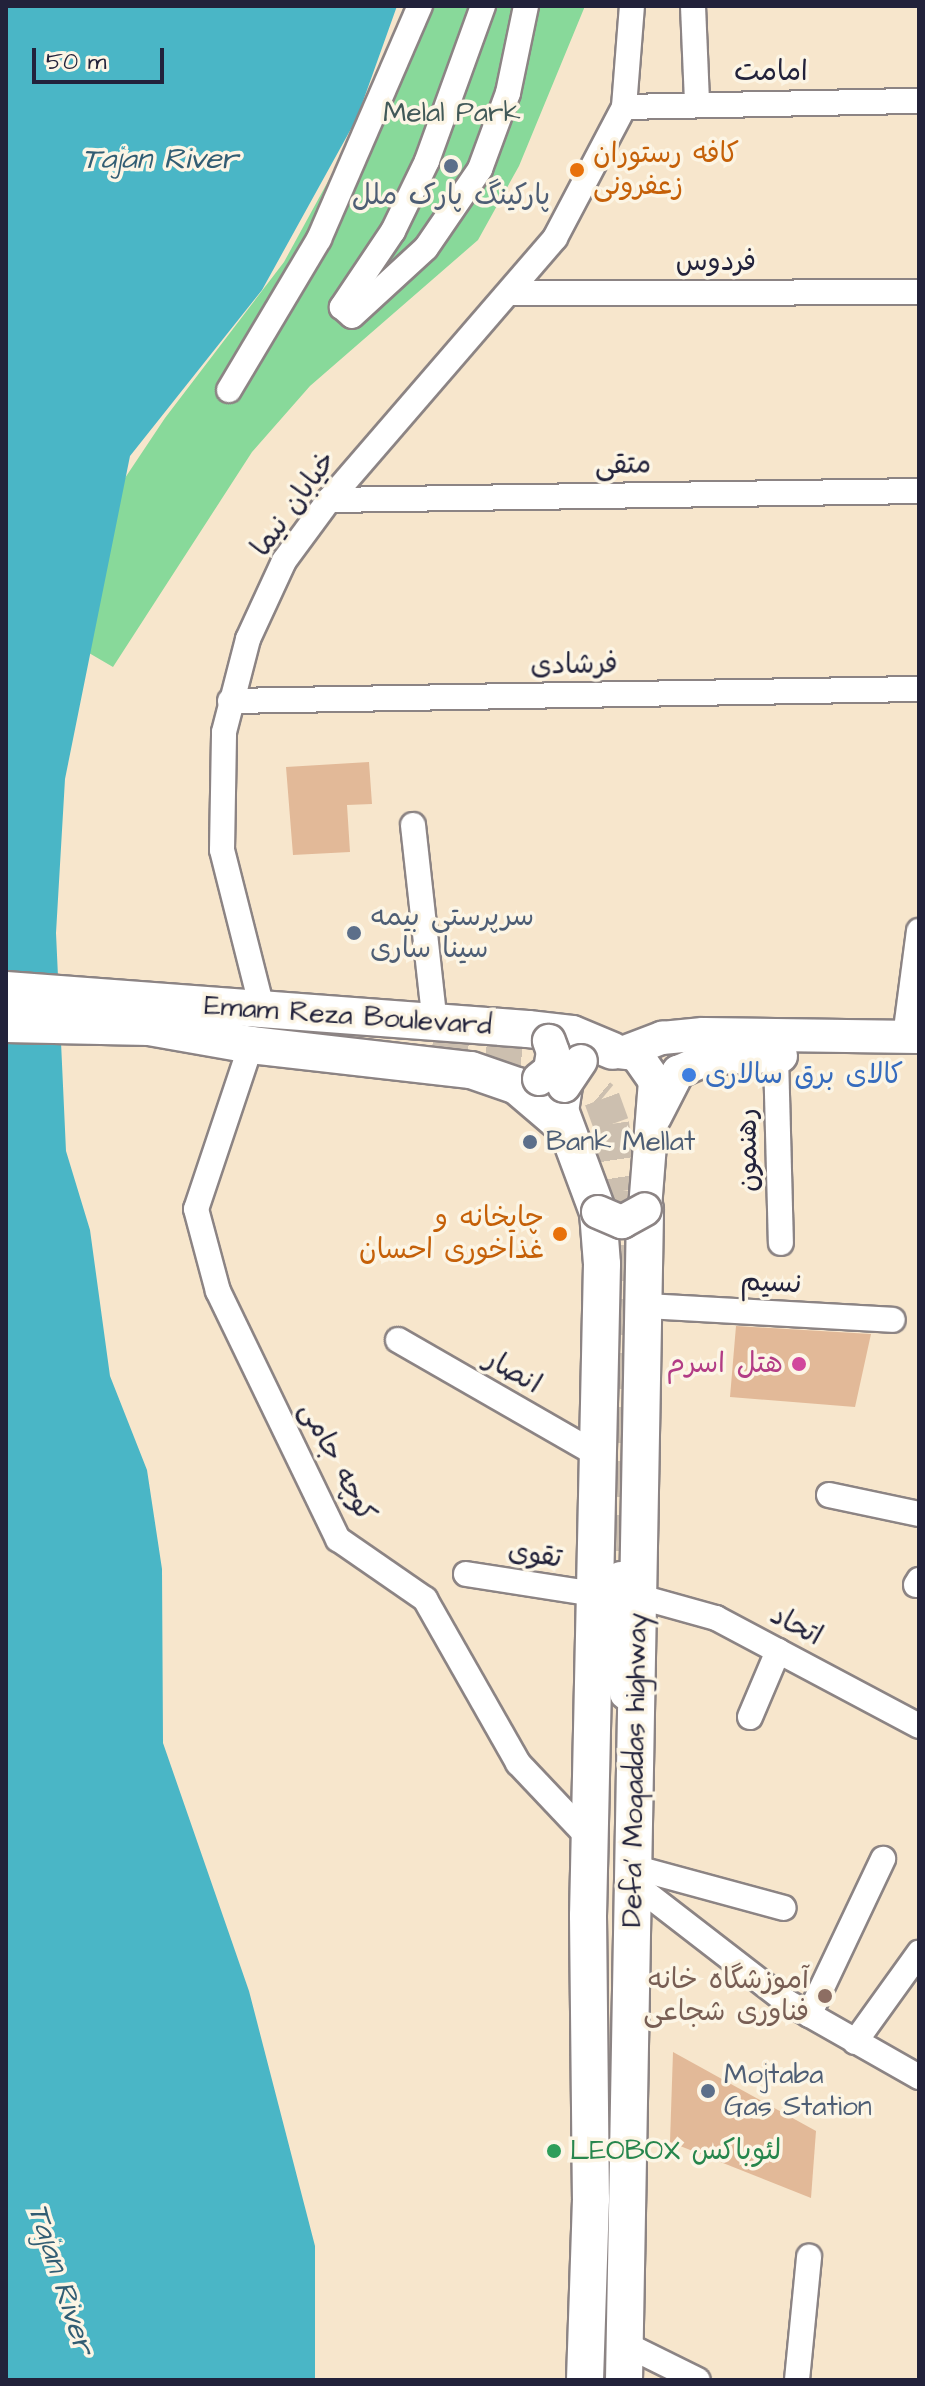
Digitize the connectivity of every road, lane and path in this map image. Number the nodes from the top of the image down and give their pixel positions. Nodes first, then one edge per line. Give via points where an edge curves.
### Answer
1 (420, 6) edge
2 (483, 6) edge
3 (526, 6) edge
4 (632, 6) edge
5 (693, 6) edge
6 (919, 101) edge
7 (697, 102) junction
8 (624, 107) junction
9 (919, 292) edge
10 (512, 293) junction
11 (229, 390) dead end
12 (919, 491) edge
13 (329, 500) junction
14 (919, 689) edge
15 (230, 701) junction
16 (413, 825) dead end
17 (919, 931) edge
18 (6, 990) edge
19 (84, 1009) junction
20 (435, 1023) junction
21 (6, 1024) edge
22 (264, 1030) junction
23 (537, 1035) junction
24 (914, 1043) edge
25 (776, 1056) junction
26 (572, 1069) junction
27 (655, 1117) junction
28 (564, 1126) junction
29 (622, 1232) junction
30 (781, 1243) dead end
31 (645, 1306) junction
32 (893, 1320) dead end
33 (398, 1340) dead end
34 (598, 1455) junction
35 (829, 1495) dead end
36 (919, 1514) edge
37 (466, 1574) dead end
38 (618, 1589) junction
39 (778, 1651) junction
40 (750, 1717) dead end
41 (919, 1726) edge
42 (589, 1838) junction
43 (883, 1859) dead end
44 (633, 1875) junction
45 (784, 1908) dead end
46 (919, 1953) edge
47 (809, 2015) junction
48 (855, 2042) junction
49 (919, 2077) edge
50 (809, 2257) dead end
51 (625, 2344) junction
52 (585, 2380) edge
53 (624, 2380) edge
54 (698, 2380) edge
55 (797, 2380) edge

1 - 11 street via 319,239
2 - 3 street via 427,161 393,231 342,307 352,316 426,248 480,169 508,93
4 - 8 street
5 - 7 street
6 - 7 street, امامت
7 - 8 street, امامت
8 - 10 street, خیابان نیما via 569,215
9 - 10 street, فردوس
10 - 13 street, خیابان نیما
12 - 13 street, متقی
13 - 15 street, خیابان نیما via 284,561 248,639
14 - 15 street, فرشادی
15 - 22 street, خیابان نیما via 224,732 222,850
16 - 20 street
17 - 24 street
18 - 19 highway
19 - 21 highway
19 - 22 highway, Emam Reza Boulevard via 149,1027
19 - 22 highway, Emam Reza Boulevard via 208,1007
20 - 22 highway, Emam Reza Boulevard
20 - 23 highway, Emam Reza Boulevard
22 - 26 highway, Emam Reza Boulevard via 471,1070
22 - 42 street, کوچه جامی via 196,1209 218,1291 338,1539 425,1599 518,1763
23 - 26 main road, bridge via 553,1052 550,1070
23 - 26 highway, Emam Reza Boulevard via 572,1034
24 - 25 main road
24 - 26 main road via 703,1034 662,1038
25 - 27 main road via 709,1058 678,1072
25 - 30 street, رهنمون
26 - 27 main road via 642,1058 653,1075
26 - 28 highway, Emam Reza Boulevard
26 - 28 highway via 559,1103
27 - 29 main road
28 - 29 highway
29 - 31 highway, Defa' Moqaddas highway
29 - 34 highway, Defa' Moqaddas highway
31 - 32 street, نسیم
31 - 38 highway, Defa' Moqaddas highway
33 - 34 street, انصار
34 - 38 highway, Defa' Moqaddas highway
35 - 36 street
37 - 38 street, تقوی
38 - 39 street, اتحاد via 716,1618
38 - 42 highway, Defa' Moqaddas highway
38 - 44 highway, Defa' Moqaddas highway via 635,1752
39 - 40 street
39 - 41 street, اتحاد
42 - 52 highway, Defa' Moqaddas highway via 591,2199
43 - 47 street
44 - 45 street
44 - 47 street
44 - 51 highway, Defa' Moqaddas highway
46 - 48 street
47 - 48 street
48 - 49 street
50 - 55 street
51 - 53 highway, Defa' Moqaddas highway
51 - 54 street

